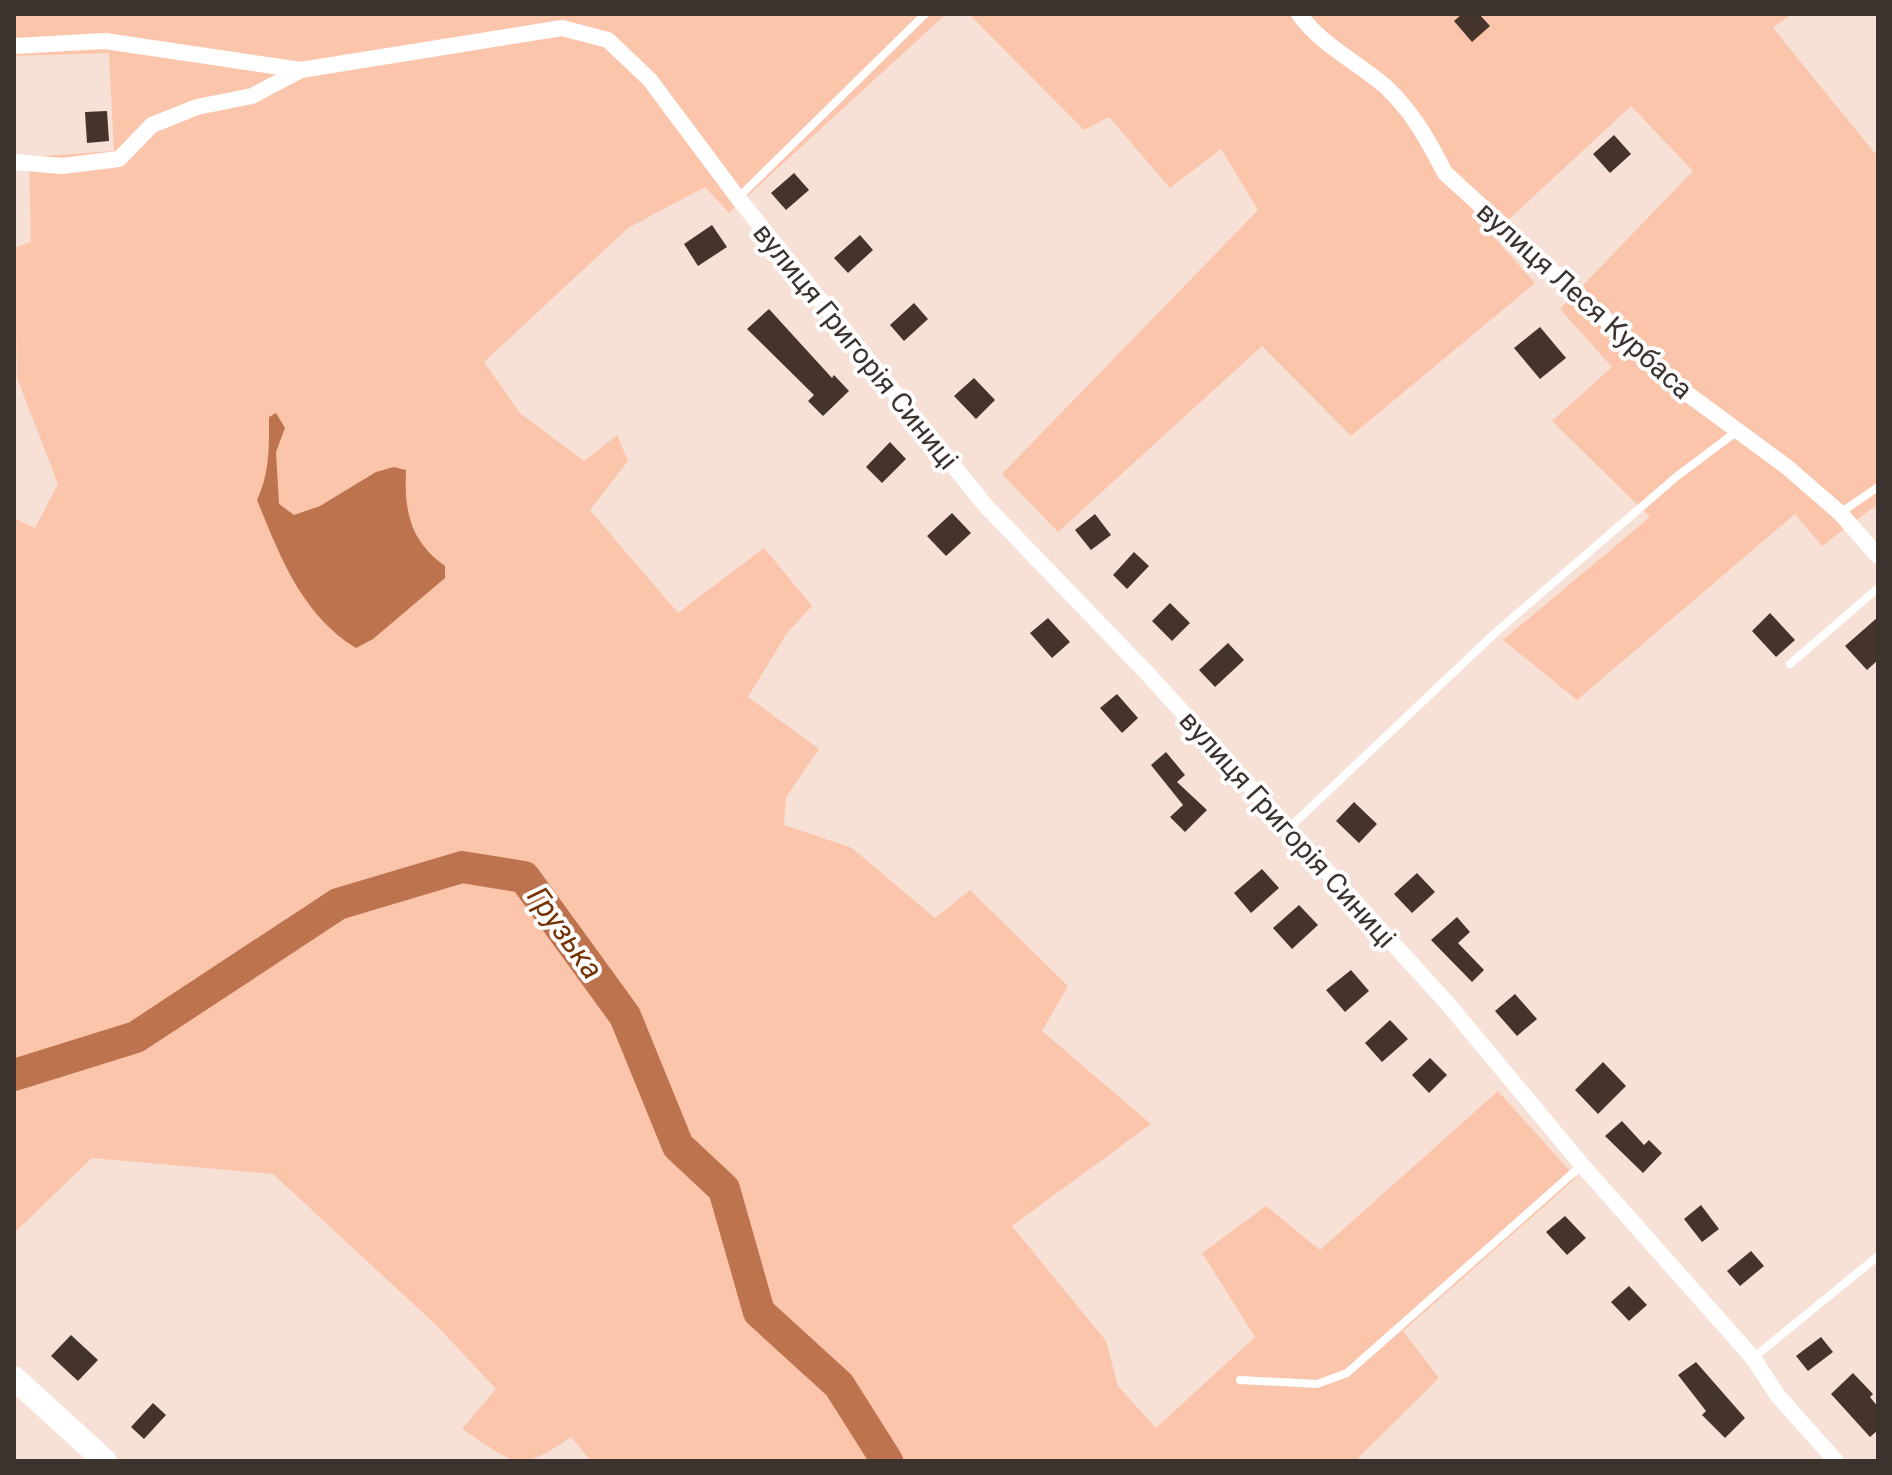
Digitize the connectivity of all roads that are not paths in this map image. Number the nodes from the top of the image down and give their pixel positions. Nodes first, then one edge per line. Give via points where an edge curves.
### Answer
1 (925, 14) edge
2 (1298, 14) edge
3 (14, 46) edge
4 (301, 70) junction
5 (14, 162) edge
6 (738, 198) junction
7 (1736, 432) junction
8 (1878, 487) edge
9 (1840, 513) junction
10 (1878, 556) edge
11 (1878, 588) edge
12 (1790, 664) dead end
13 (1287, 830) junction
14 (1582, 1165) junction
15 (1878, 1256) edge
16 (1753, 1358) junction
17 (14, 1378) edge
18 (1240, 1380) dead end
19 (105, 1461) edge
20 (1836, 1461) edge

1 - 6 lane
2 - 7 street, вулиця Леся Курбаса via 1385,87 1421,125 1445,173 1685,392
3 - 4 street via 105,41
4 - 5 street via 252,96 197,107 152,125 119,159 62,166
4 - 6 street, вулиця Григорія Синиці via 562,28 608,40 650,80
6 - 13 street, вулиця Григорія Синиці via 985,505 1146,672
7 - 9 street, вулиця Леся Курбаса
7 - 13 lane via 1495,633
8 - 9 lane
9 - 10 street, вулиця Леся Курбаса
11 - 12 lane
13 - 14 street, вулиця Григорія Синиці via 1448,1004
14 - 16 street, вулиця Григорія Синиці
14 - 18 lane via 1347,1373 1317,1384
15 - 16 lane
16 - 20 street, вулиця Григорія Синиці via 1778,1396
17 - 19 street

